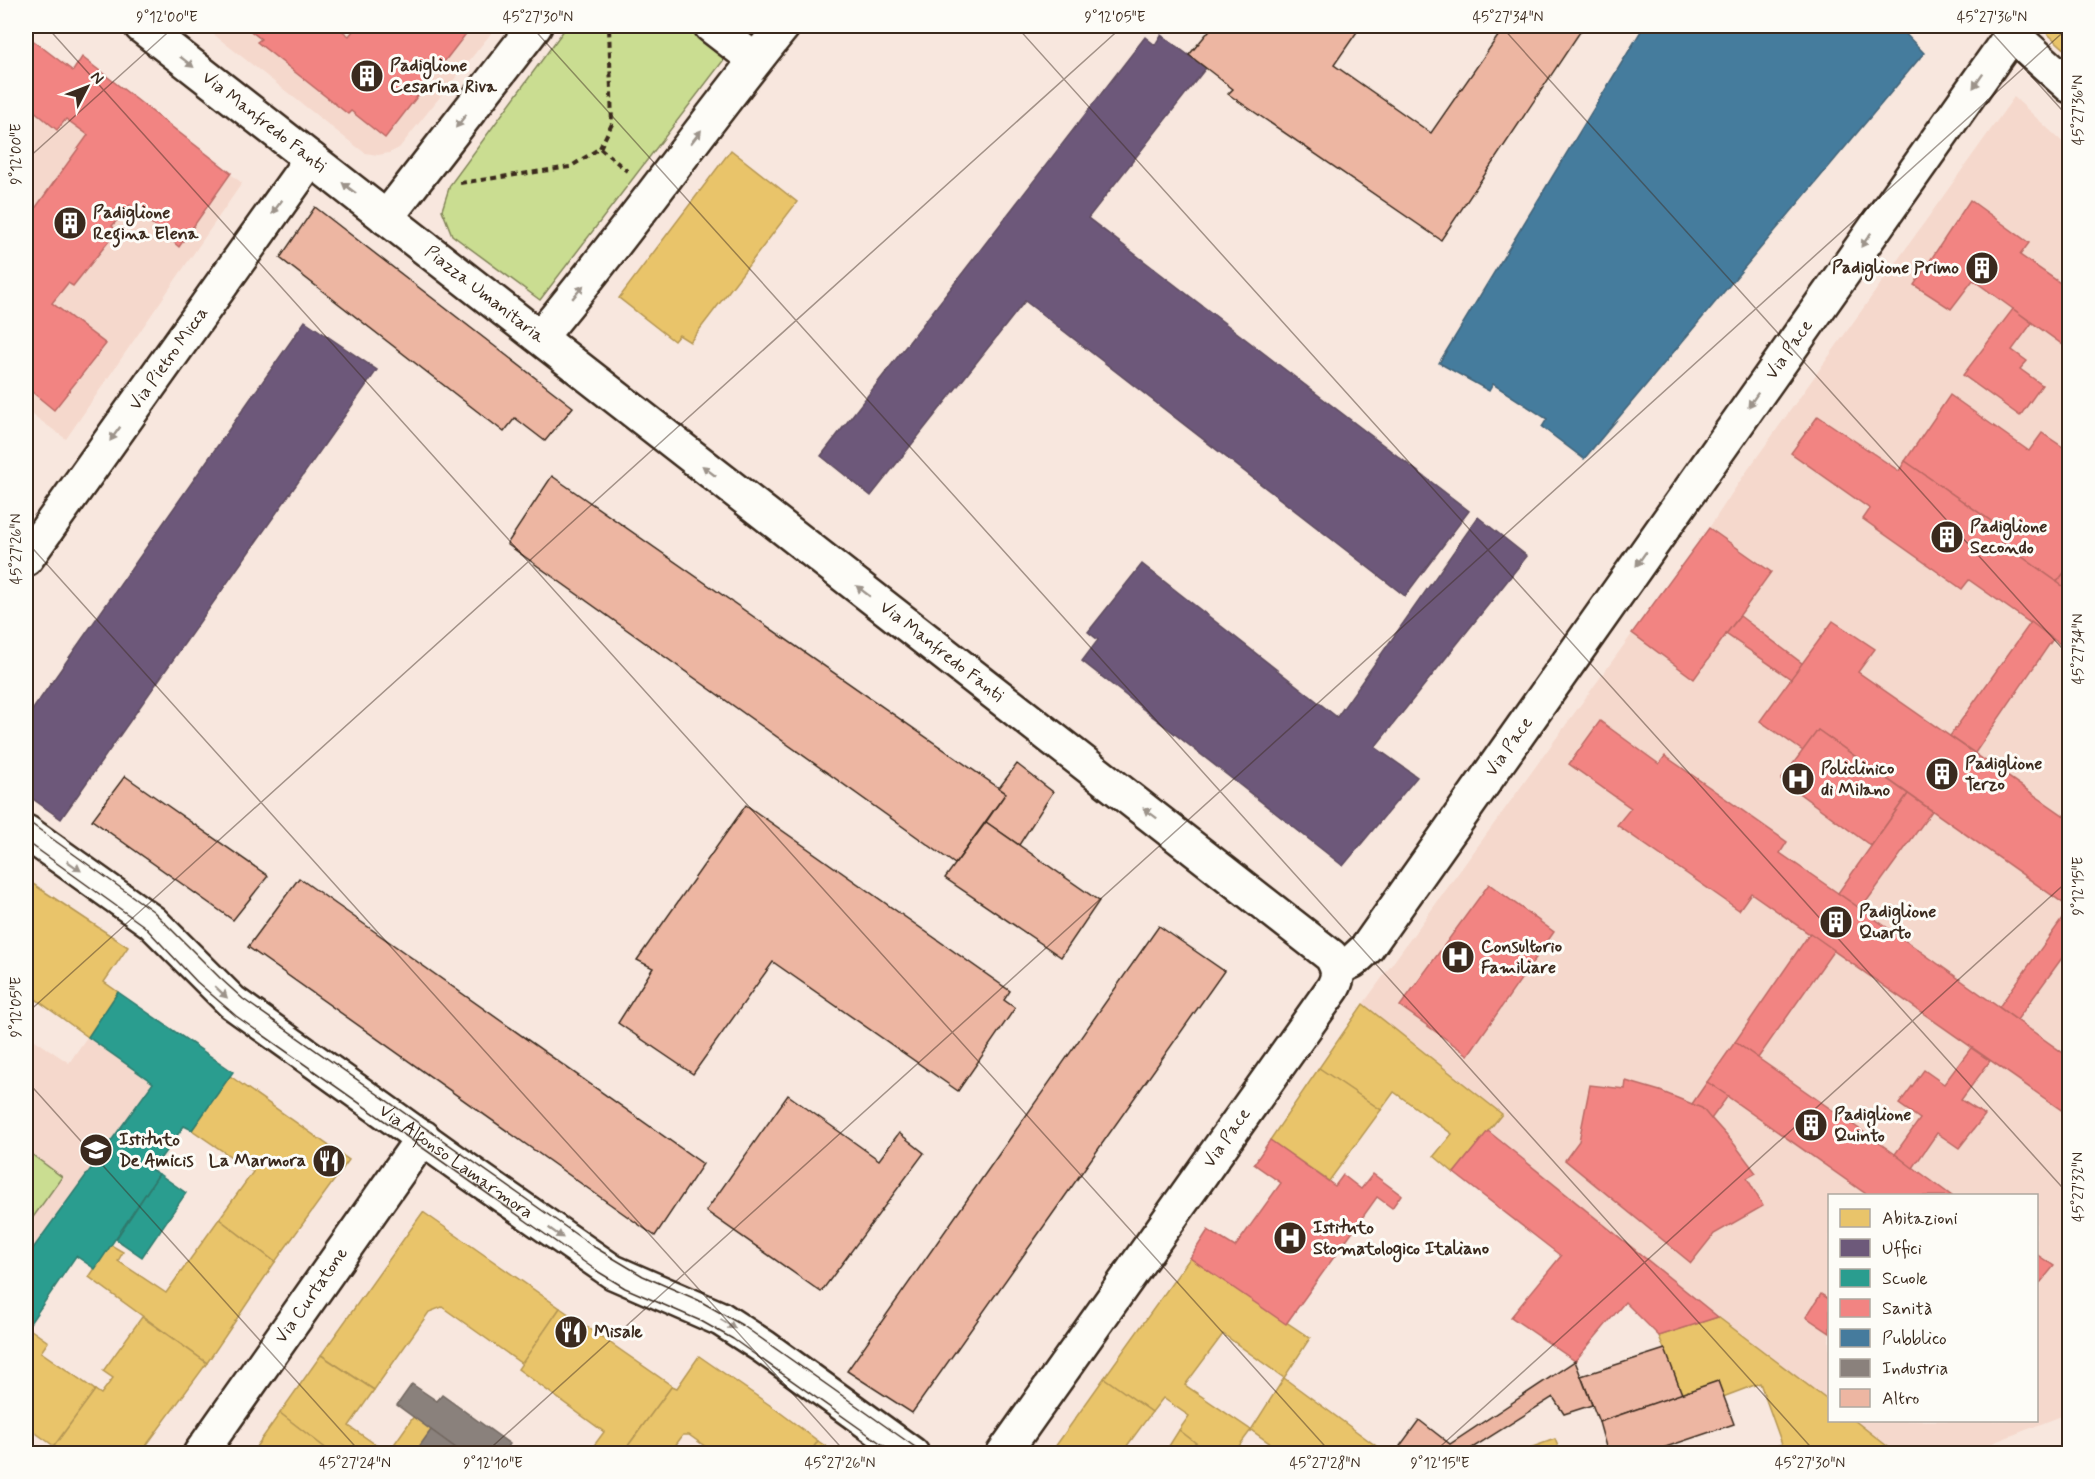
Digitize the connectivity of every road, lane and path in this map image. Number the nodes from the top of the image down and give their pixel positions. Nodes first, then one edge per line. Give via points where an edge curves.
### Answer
1 (141, 26) edge
2 (535, 26) edge
3 (609, 26) edge
4 (711, 26) edge
5 (783, 26) edge
6 (2010, 30) edge
7 (755, 60) junction
8 (2070, 87) edge
9 (600, 148) junction
10 (312, 159) junction
11 (635, 177) dead end
12 (450, 185) dead end
13 (386, 218) junction
14 (540, 337) junction
15 (26, 559) edge
16 (26, 832) edge
17 (1338, 968) junction
18 (423, 1137) junction
19 (200, 1454) edge
20 (912, 1454) edge
21 (1003, 1454) edge

1 -> 10 street, Via Manfredo Fanti
2 -> 13 street
3 - 9 path via 612,124
4 - 7 street
5 - 7 street, Piazza Umanitaria
6 - 8 street
6 -> 17 street, Via Pace via 1367,948
14 -> 7 street, Piazza Umanitaria via 585,284
9 - 11 path
9 - 12 path via 570,167
13 -> 10 street, Via Manfredo Fanti
10 -> 15 street, Via Pietro Micca
13 - 14 street, Piazza Umanitaria
17 -> 14 street, Via Manfredo Fanti via 1331,956 1196,849
16 -> 18 street, Via Alfonso Lamarmora via 152,922 232,1002
17 - 21 street, Via Pace via 1333,988
18 - 19 street, Via Curtatone
18 -> 20 street, Via Alfonso Lamarmora via 613,1272 721,1319

